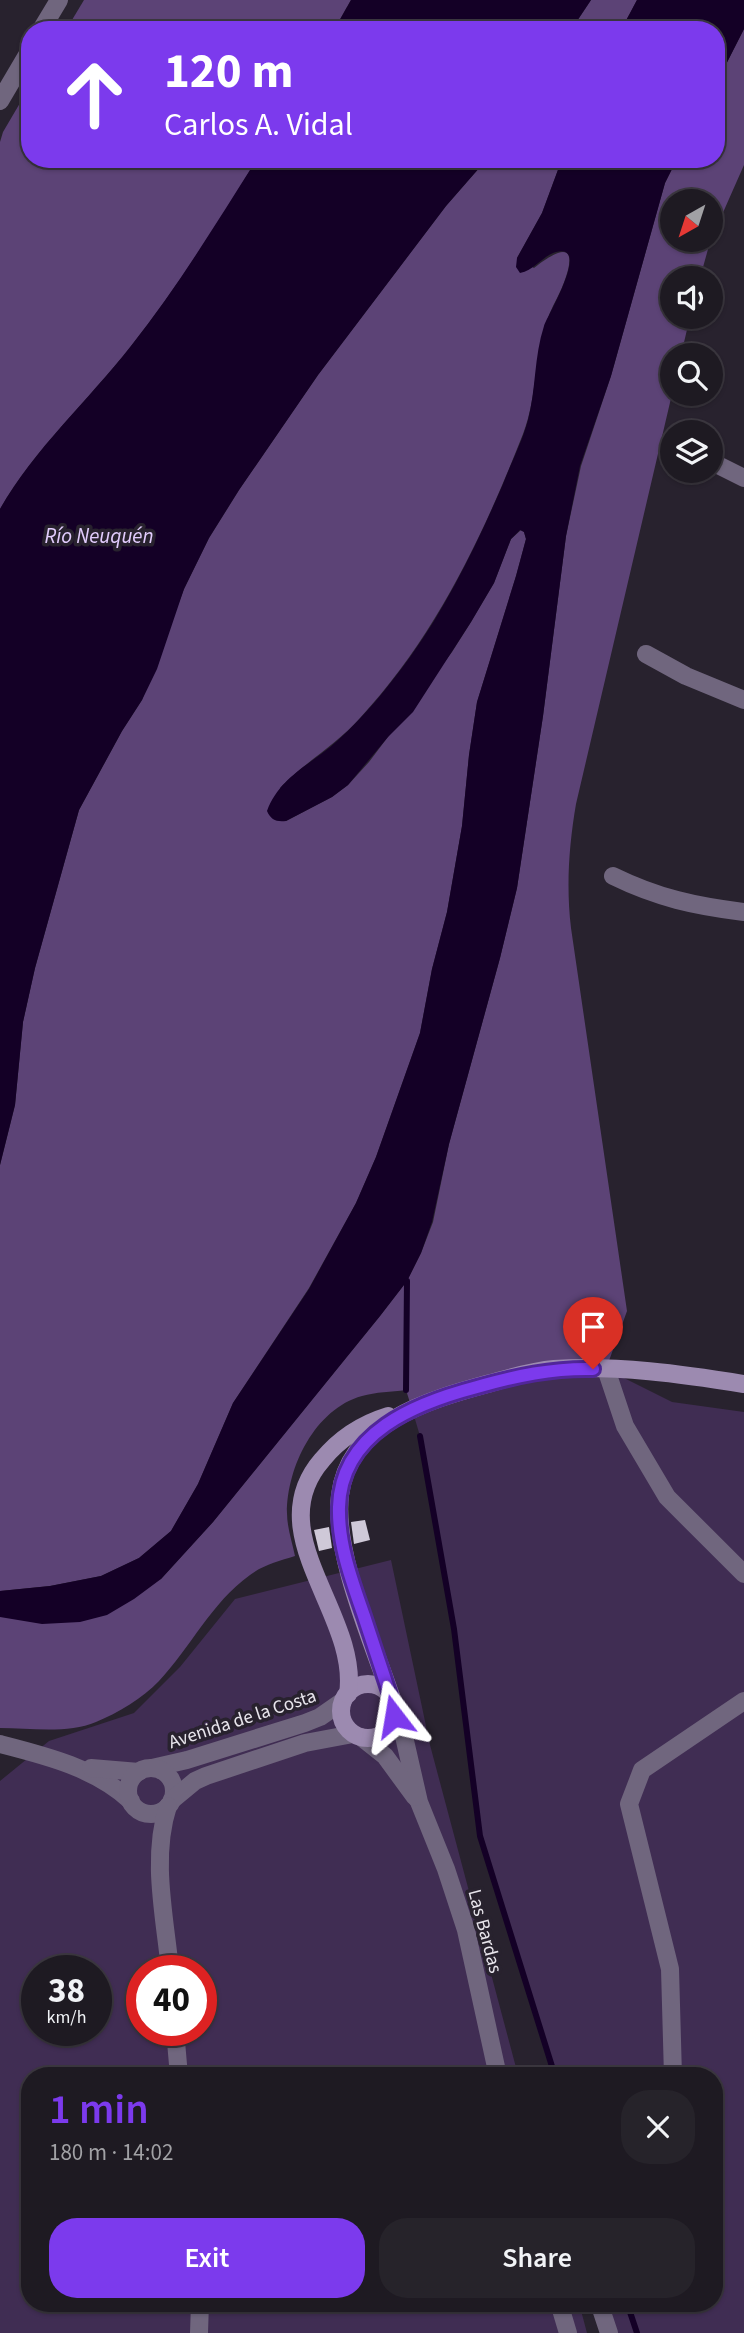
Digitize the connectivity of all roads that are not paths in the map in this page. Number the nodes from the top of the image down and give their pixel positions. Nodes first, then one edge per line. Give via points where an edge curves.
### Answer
1 (58, 0) edge
2 (46, 21) edge
3 (21, 65) edge
4 (0, 101) edge
5 (723, 468) edge
6 (744, 478) edge
7 (646, 654) dead end
8 (744, 700) edge
9 (613, 876) dead end
10 (744, 912) edge
11 (606, 1369) junction
12 (744, 1384) edge
13 (412, 1409) junction
14 (744, 1574) edge
15 (345, 1698) junction
16 (744, 1701) edge
17 (393, 1703) junction
18 (357, 1735) junction
19 (0, 1744) edge
20 (66, 1763) junction
21 (145, 1770) junction
22 (419, 1802) junction
23 (170, 1803) junction
24 (134, 1805) junction
25 (160, 1860) junction
26 (169, 1955) edge
27 (176, 2046) edge
28 (178, 2067) edge
29 (496, 2067) edge
30 (673, 2067) edge
31 (200, 2312) edge
32 (562, 2312) edge
33 (602, 2312) edge
34 (199, 2333) edge
35 (568, 2333) edge
36 (609, 2333) edge

1 - 2 street
3 - 4 street
5 - 6 street
7 - 8 street
9 - 10 street via 679,902
11 - 12 street
11 - 13 street via 532,1372
11 - 14 street via 625,1426 667,1497
13 - 15 street via 375,1420 340,1441 312,1473 301,1501 308,1554 345,1648 349,1668
13 - 17 street via 384,1425 358,1451 343,1481 339,1506 352,1582
15 - 17 street via 355,1688 371,1685 387,1692
15 - 18 street via 342,1719
15 - 21 street, Avenida de la Costa via 305,1723
16 - 30 street via 642,1770 629,1804 670,1969
17 - 18 street via 387,1731 379,1736
17 - 22 street, Las Bardas
18 - 22 street, Las Bardas via 384,1756
18 - 23 street via 305,1744 206,1776
19 - 20 street, Avenida de la Costa
20 - 21 street, Avenida de la Costa via 112,1772
20 - 24 street, Avenida de la Costa via 109,1783
21 - 23 street, Avenida de la Costa via 166,1773 171,1779
21 - 24 street via 130,1783
22 - 29 street, Las Bardas via 467,1930
23 - 24 street via 157,1813 143,1812
23 - 25 street
24 - 25 street
25 - 26 street
27 - 28 street
31 - 34 street
32 - 35 street
33 - 36 street

